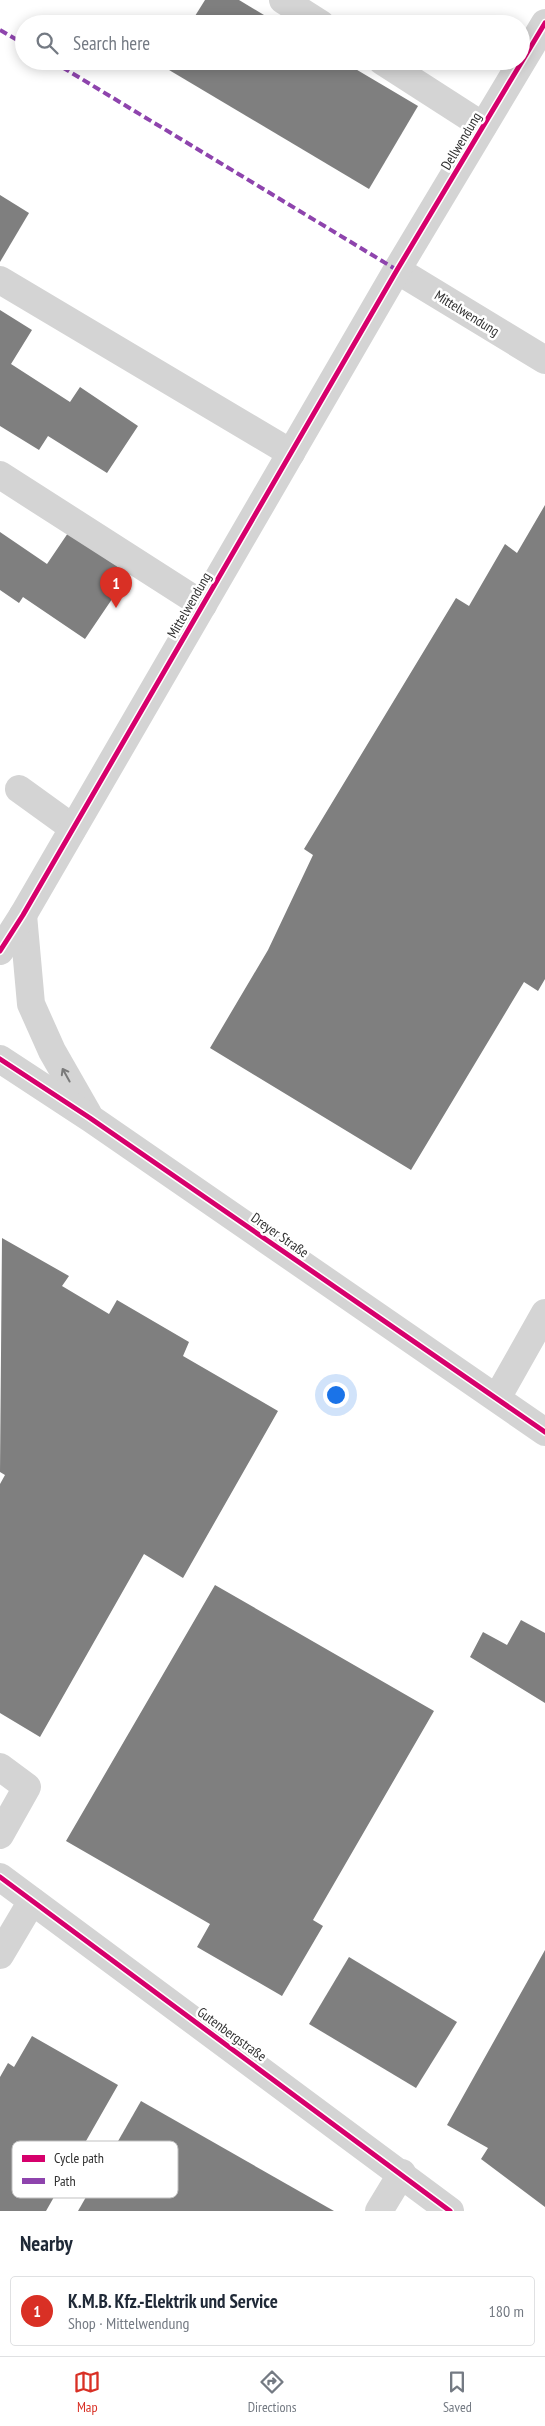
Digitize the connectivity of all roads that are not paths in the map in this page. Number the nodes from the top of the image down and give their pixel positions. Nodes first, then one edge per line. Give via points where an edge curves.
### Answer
1 (283, 0) edge
2 (307, 15) edge
3 (545, 23) edge
4 (530, 48) edge
5 (396, 70) edge
6 (517, 70) edge
7 (483, 126) junction
8 (397, 270) junction
9 (0, 280) edge
10 (545, 360) edge
11 (291, 453) junction
12 (0, 475) edge
13 (203, 605) junction
14 (19, 790) dead end
15 (73, 828) junction
16 (23, 915) junction
17 (0, 951) edge
18 (0, 1059) edge
19 (90, 1118) junction
20 (545, 1313) edge
21 (496, 1398) junction
22 (545, 1432) edge
23 (0, 1767) edge
24 (0, 1835) edge
25 (0, 1877) edge
26 (32, 1901) junction
27 (0, 1955) edge
28 (402, 2173) junction
29 (379, 2211) edge
30 (450, 2211) edge

1 - 2 street
3 - 4 street, Dellwendung
5 - 7 street
6 - 7 street, Dellwendung
7 - 8 street, Dellwendung
8 - 10 street, Mittelwendung
8 - 11 street, Mittelwendung
9 - 11 street
11 - 13 street, Mittelwendung
12 - 13 street
13 - 15 street, Mittelwendung
14 - 15 street
15 - 16 street, Mittelwendung
16 - 17 street, Mittelwendung
19 -> 16 street via 52,1051 31,1004
18 - 19 street, Dreyer Straße
19 - 21 street, Dreyer Straße
20 - 21 street
21 - 22 street, Dreyer Straße
23 - 24 street via 27,1788
25 - 26 street, Gutenbergstraße
26 - 27 street
26 - 28 street, Gutenbergstraße
28 - 29 street
28 - 30 street, Gutenbergstraße

